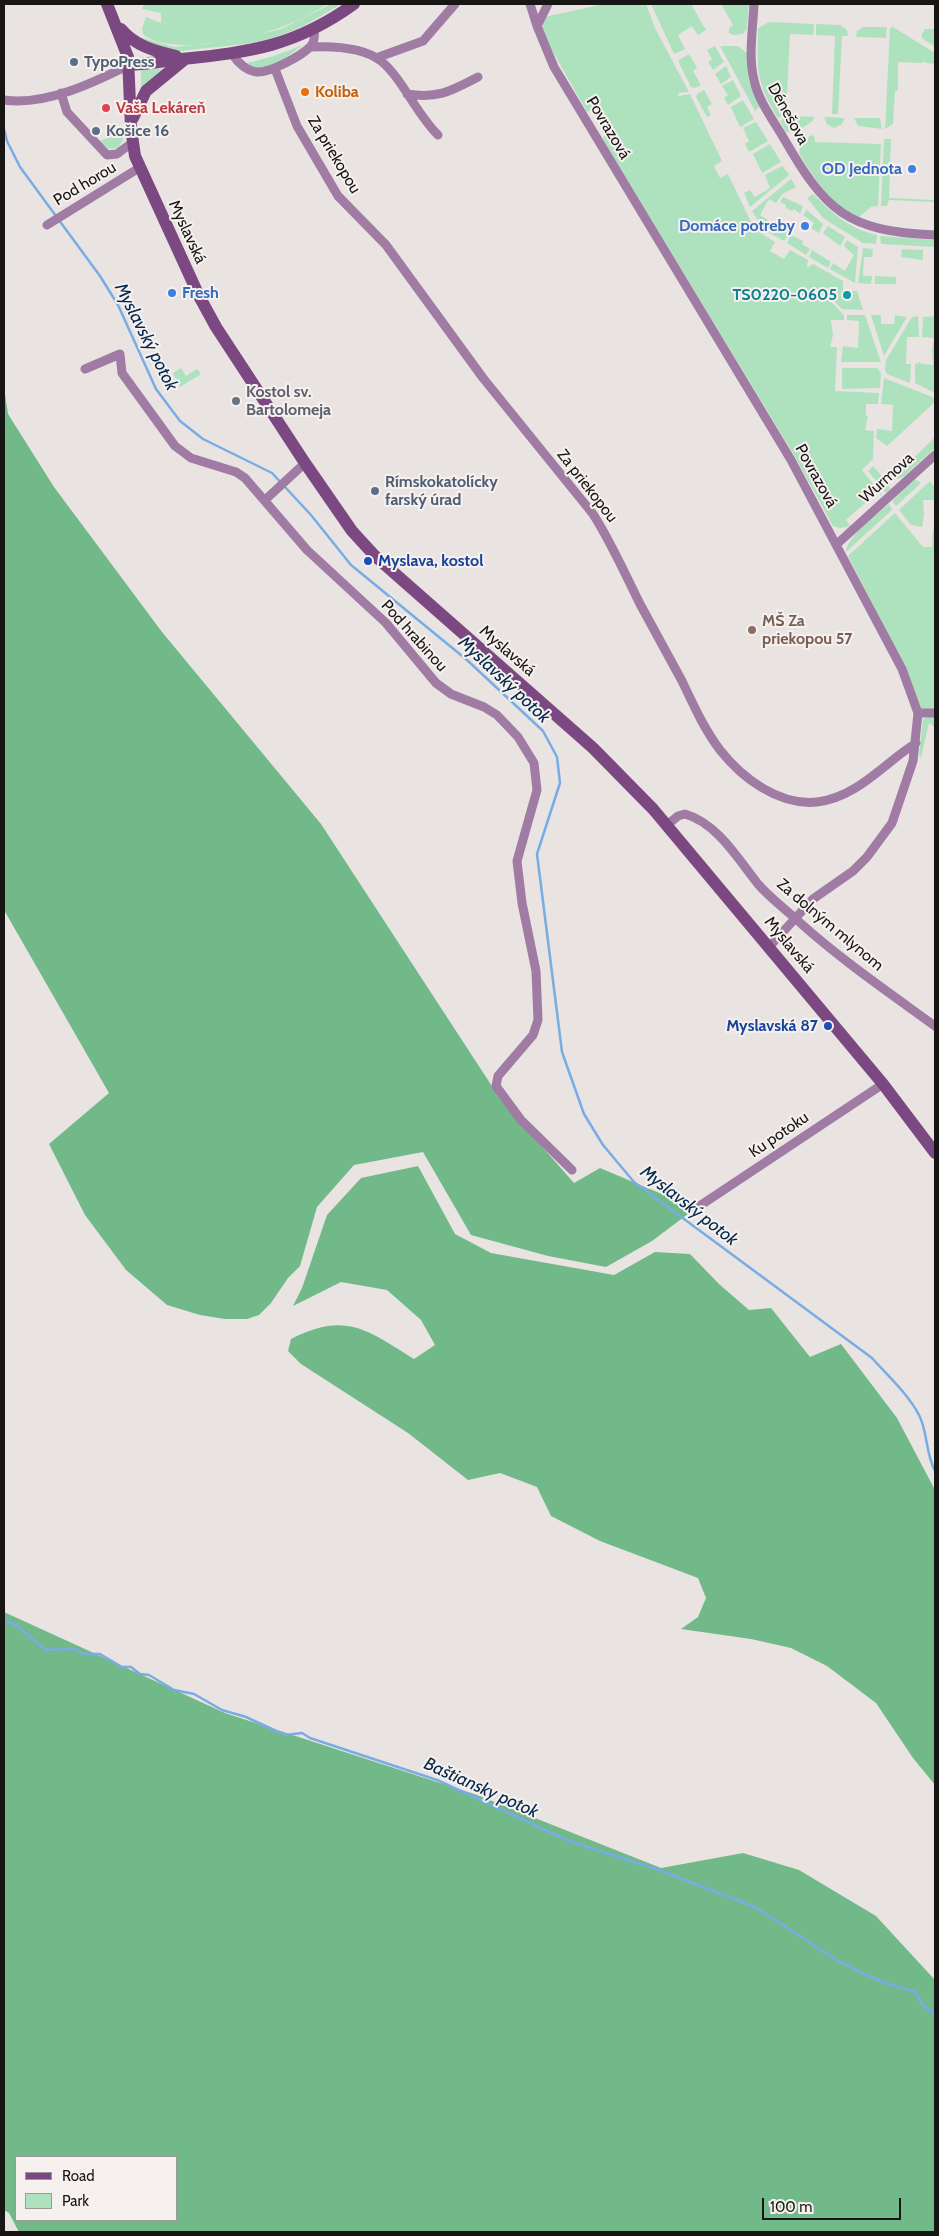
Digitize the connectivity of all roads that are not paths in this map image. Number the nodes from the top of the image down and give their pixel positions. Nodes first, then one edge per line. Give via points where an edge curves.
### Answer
1 (107, 4) edge
2 (354, 4) edge
3 (456, 4) edge
4 (548, 4) edge
5 (754, 4) edge
6 (531, 7) edge
7 (113, 20) junction
8 (537, 26) junction
9 (314, 29) junction
10 (310, 47) junction
11 (232, 55) junction
12 (376, 58) junction
13 (185, 59) junction
14 (129, 65) junction
15 (275, 69) junction
16 (478, 77) dead end
17 (61, 93) junction
18 (407, 94) junction
19 (4, 100) edge
20 (131, 128) junction
21 (438, 135) dead end
22 (133, 142) junction
23 (140, 168) junction
24 (47, 225) dead end
25 (935, 235) edge
26 (85, 369) dead end
27 (935, 455) edge
28 (305, 463) junction
29 (265, 500) junction
30 (837, 544) junction
31 (918, 713) junction
32 (935, 713) edge
33 (916, 743) junction
34 (667, 825) junction
35 (796, 919) junction
36 (769, 947) junction
37 (935, 1026) edge
38 (883, 1084) junction
39 (935, 1153) edge
40 (572, 1170) dead end
41 (692, 1211) dead end

1 - 7 street, Myslavská
2 - 9 street
3 - 12 street via 423,41
4 - 8 street
5 - 25 street, Dénešova via 752,62 756,87 814,187 831,205 858,223 890,232
6 - 8 street, Povrazová
7 - 13 street via 130,39
7 - 14 street, Myslavská
8 - 30 street, Povrazová via 554,67 791,460
9 - 10 street via 315,38
9 - 11 street via 274,46
10 - 12 street via 349,49
10 - 15 street
11 - 13 street
11 - 15 street via 250,71
12 - 18 street
13 - 14 street
13 - 20 street, Myslavská via 146,91 137,106
14 - 17 street
14 - 20 street, Myslavská
15 - 33 street, Za priekopou via 297,126 338,196 386,245 482,378 593,514 711,736 733,764 767,791 800,801 817,802 866,782
16 - 18 street via 452,91 433,96
17 - 19 street via 22,102
17 - 22 street, Pod horou via 67,112 107,155 117,154
18 - 21 street via 425,122
20 - 22 street, Myslavská
22 - 23 street, Myslavská
23 - 24 street, Pod horou
23 - 28 street, Myslavská via 216,327
26 - 29 street, Pod hrabinou via 120,354 122,373 175,446 191,458 241,474
27 - 30 street, Wurmova
28 - 29 street
28 - 34 street, Myslavská via 352,531 375,556 593,748
29 - 40 street, Pod hrabinou via 307,550 386,623 436,683 451,694 497,715 518,737 534,763 537,790 517,861 536,971 538,1020 533,1034 498,1076 496,1086 521,1120
30 - 31 street, Povrazová via 902,669
31 - 32 street
31 - 33 street, Povrazová
33 - 35 street, Povrazová via 892,824 853,870 813,899
34 - 35 street, Za dolným mlynom via 685,814 700,821 729,847 763,890
34 - 36 street, Myslavská
35 - 36 street, Povrazová
35 - 37 street, Za dolným mlynom
36 - 38 street, Myslavská
38 - 39 street, Myslavská
38 - 41 street, Ku potoku

